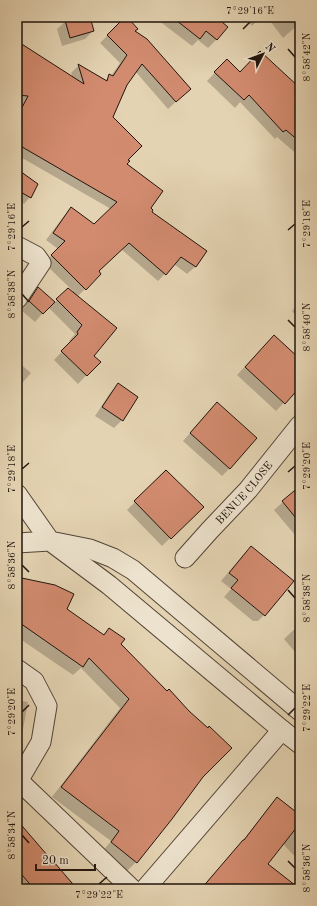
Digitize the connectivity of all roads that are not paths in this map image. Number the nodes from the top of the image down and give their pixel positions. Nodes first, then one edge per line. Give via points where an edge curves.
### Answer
1 (17, 246) edge
2 (17, 299) edge
3 (300, 425) edge
4 (17, 494) edge
5 (50, 541) junction
6 (17, 543) edge
7 (186, 558) dead end
8 (17, 669) edge
9 (300, 711) edge
10 (282, 730) junction
11 (300, 744) edge
12 (18, 782) edge
13 (132, 889) edge
14 (145, 889) edge

1 - 2 street via 36,256 41,263
3 - 7 street, BENUE CLOSE via 248,490
4 - 5 street
5 - 6 street
5 - 9 street via 90,548 133,570
5 - 10 street via 109,585
8 - 12 street via 34,681 47,706 41,742
10 - 11 street
10 - 14 street
12 - 13 street

